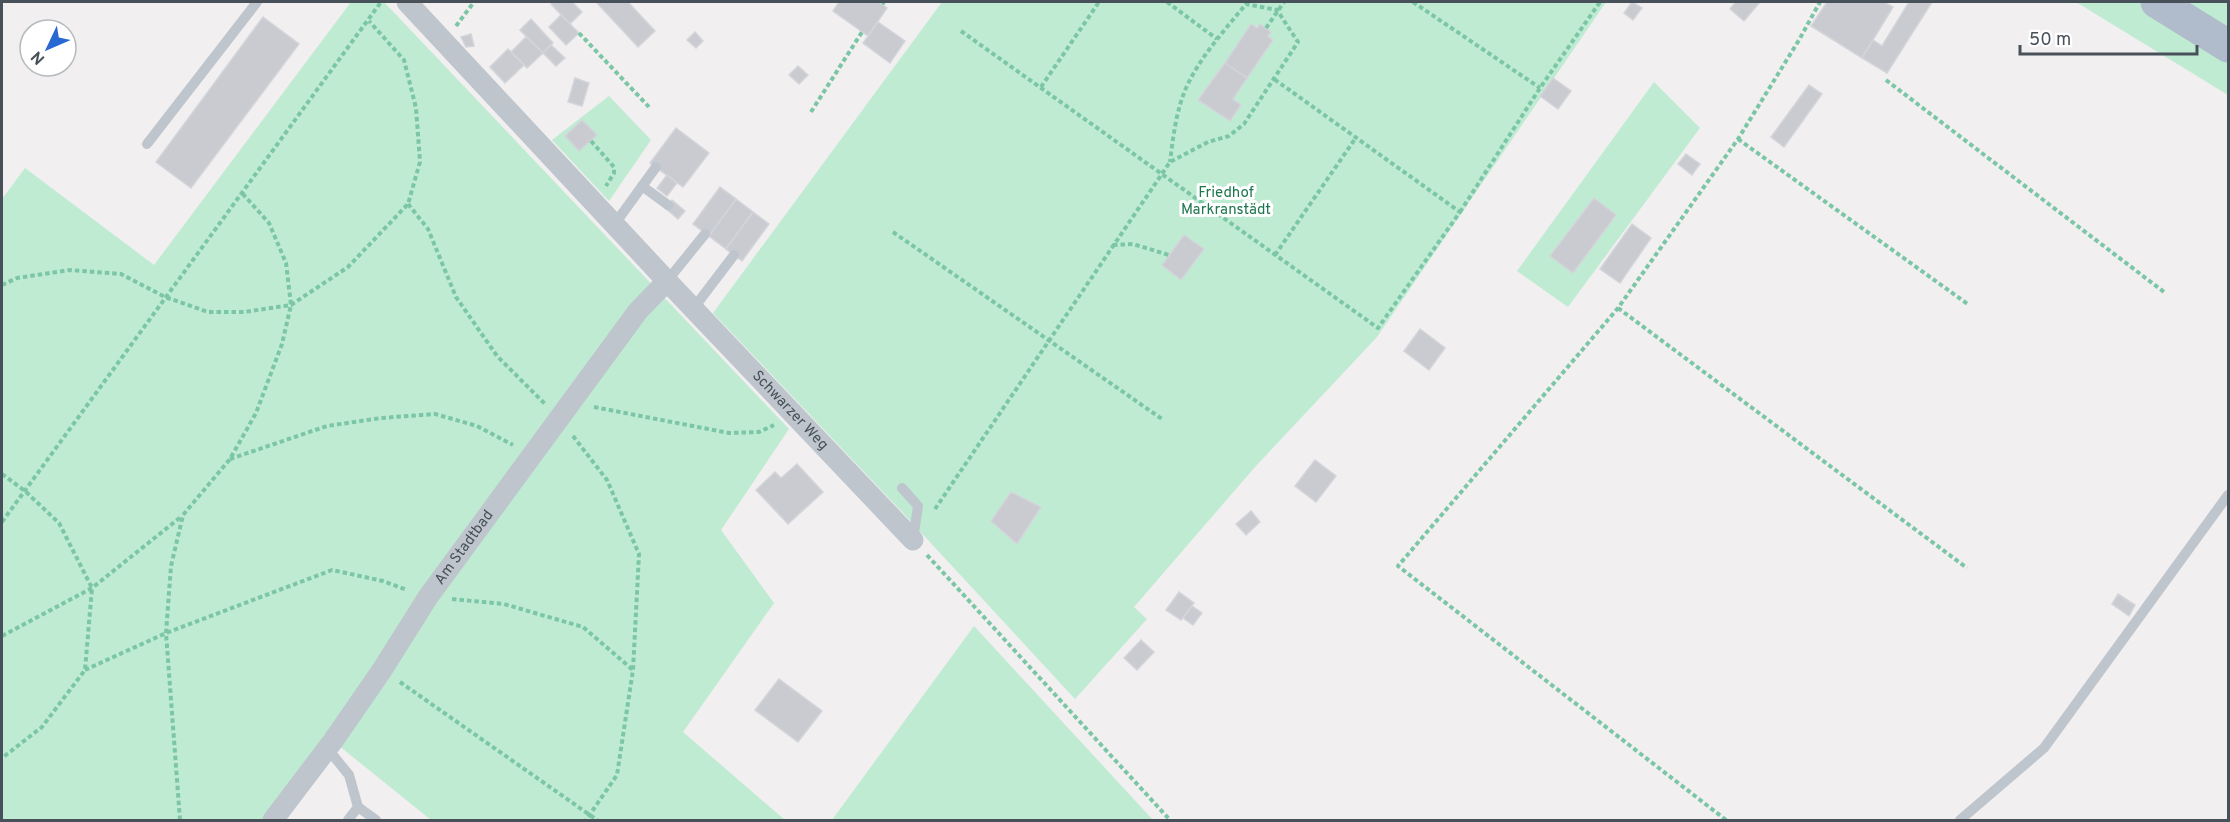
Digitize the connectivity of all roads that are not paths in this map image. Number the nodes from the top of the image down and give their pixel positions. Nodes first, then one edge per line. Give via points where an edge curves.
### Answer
1 (257, 2) edge
2 (407, 2) edge
3 (2157, 2) edge
4 (2229, 46) edge
5 (147, 144) dead end
6 (656, 167) dead end
7 (642, 186) junction
8 (668, 205) dead end
9 (614, 225) junction
10 (705, 234) dead end
11 (734, 255) dead end
12 (667, 281) junction
13 (693, 309) junction
14 (902, 488) dead end
15 (2229, 495) edge
16 (913, 540) joint
17 (327, 748) junction
18 (358, 807) junction
19 (273, 820) edge
20 (348, 820) edge
21 (376, 820) edge
22 (1960, 820) edge

1 - 5 lane
2 - 9 street, Schwarzer Weg
3 - 4 main road
6 - 7 lane
7 - 8 lane
7 - 9 lane
9 - 12 street, Schwarzer Weg
10 - 12 lane
11 - 13 lane
12 - 13 street, Schwarzer Weg
12 - 17 street, Am Stadtbad via 638,310 428,597
13 - 16 street, Schwarzer Weg
14 - 16 lane via 918,506
15 - 22 lane via 2044,748
17 - 18 lane via 349,775
17 - 19 street, Am Stadtbad
18 - 20 lane
18 - 21 lane

